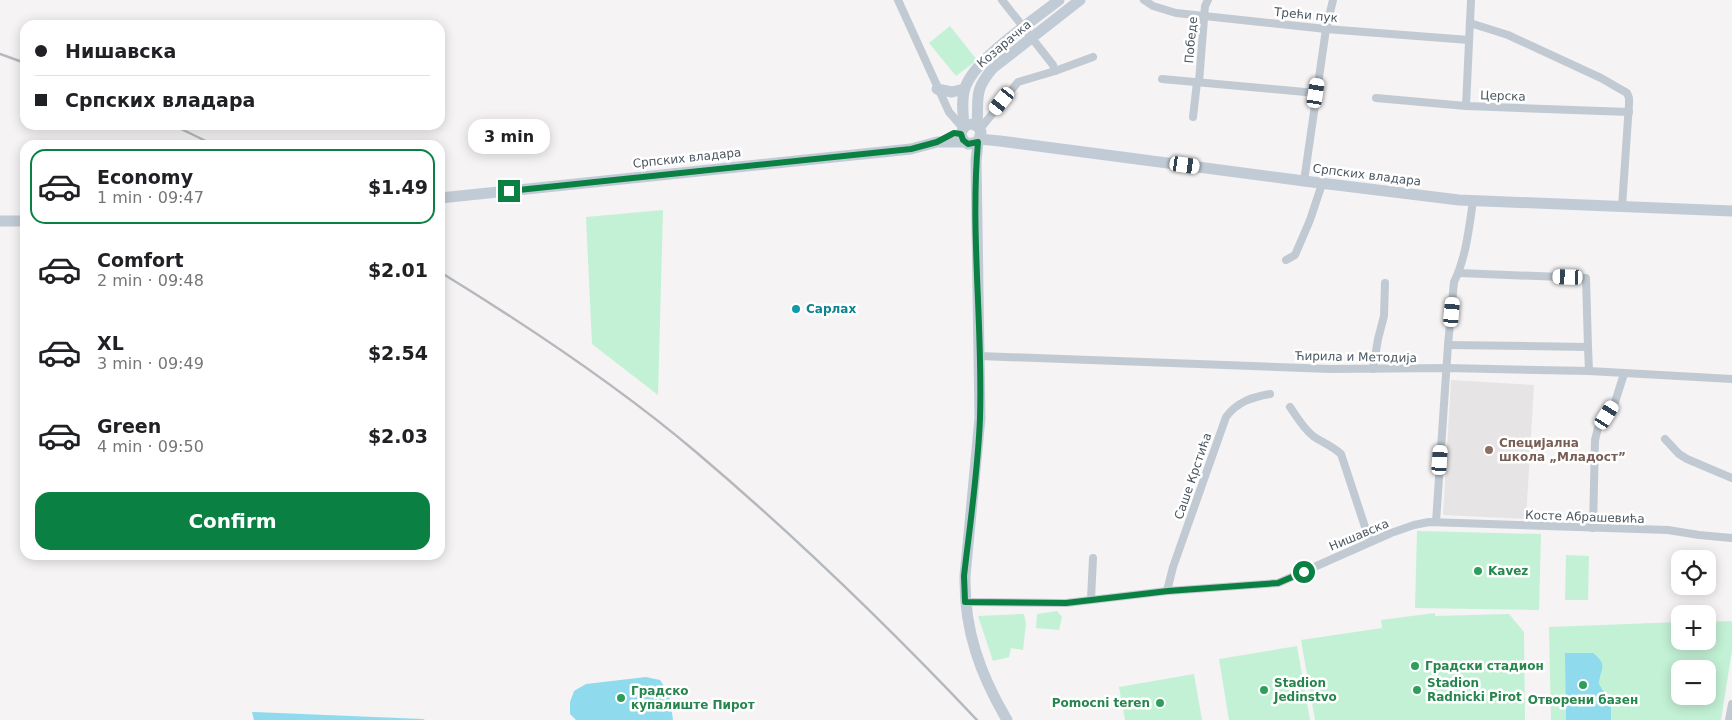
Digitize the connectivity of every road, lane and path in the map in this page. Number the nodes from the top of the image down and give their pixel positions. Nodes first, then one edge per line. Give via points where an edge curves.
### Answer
1 (898, 0) edge
2 (1002, 0) edge
3 (1059, 0) edge
4 (1080, 0) edge
5 (1144, 0) edge
6 (1208, 0) edge
7 (1333, 0) edge
8 (1471, 0) edge
9 (1205, 16) junction
10 (1470, 23) junction
11 (1024, 28) junction
12 (1326, 29) junction
13 (1033, 38) junction
14 (1469, 40) junction
15 (1093, 57) dead end
16 (1056, 71) junction
17 (1162, 79) dead end
18 (1198, 82) junction
19 (964, 89) junction
20 (937, 90) junction
21 (1316, 93) junction
22 (1376, 98) dead end
23 (1466, 106) junction
24 (1629, 112) junction
25 (1193, 117) dead end
26 (972, 134) junction
27 (1304, 181) junction
28 (1322, 184) junction
29 (445, 197) edge
30 (1473, 201) junction
31 (1622, 207) junction
32 (1732, 211) edge
33 (0, 221) edge
34 (20, 221) edge
35 (1286, 260) dead end
36 (1459, 273) junction
37 (1385, 283) dead end
38 (1448, 345) junction
39 (1588, 347) junction
40 (980, 356) junction
41 (1447, 368) junction
42 (1373, 369) junction
43 (1589, 371) junction
44 (1624, 374) junction
45 (1732, 379) edge
46 (1270, 394) dead end
47 (1290, 407) dead end
48 (1665, 439) dead end
49 (1732, 478) edge
50 (1436, 522) junction
51 (1593, 528) junction
52 (1732, 538) edge
53 (1370, 542) junction
54 (1093, 558) dead end
55 (1168, 591) junction
56 (1091, 599) junction
57 (965, 602) junction
58 (1732, 704) edge
59 (1008, 720) edge
60 (1729, 720) edge

1 - 20 street
2 - 11 street
3 - 11 main road, Козарачка
4 - 13 main road, Козарачка
5 - 9 street, Трећи пук via 1164,10
6 - 9 street, Победе
7 - 12 street
8 - 10 street
9 - 12 street, Трећи пук
9 - 18 street, Победе
10 - 14 street
10 - 24 street via 1508,35 1614,84 1628,96
11 - 13 street
11 - 19 main road, Козарачка via 980,64
12 - 14 street, Трећи пук
12 - 21 street
13 - 16 street
13 - 26 main road, Козарачка via 993,68 982,82
14 - 23 street
15 - 16 street
16 - 26 street via 1018,82
17 - 18 street
18 - 21 street
18 - 25 street, Победе
19 - 20 main road via 952,92
19 - 26 main road, Козарачка via 963,109
20 - 26 street via 949,112
21 - 27 street
22 - 23 street, Церска
23 - 24 street, Церска
24 - 31 street
26 - 27 main road, Српских владара via 1000,141
26 - 29 main road, Српских владара via 954,133 937,142 911,149
26 - 40 main road via 976,161
27 - 28 main road, Српских владара
28 - 30 main road, Српских владара
28 - 35 street via 1295,255
30 - 31 main road, Српских владара
30 - 36 street
31 - 32 main road, Српских владара
33 - 34 main road
36 - 38 street via 1454,282
36 - 39 street via 1586,278
37 - 42 street via 1384,316
38 - 39 street
38 - 41 street
39 - 43 street
40 - 42 street, Ћирила и Методија
40 - 57 main road via 980,418 964,576
41 - 42 street, Ћирила и Методија
41 - 43 street, Ћирила и Методија
41 - 50 street
43 - 44 street, Ћирила и Методија
44 - 45 street, Ћирила и Методија
44 - 51 street via 1615,402 1598,428 1595,440
46 - 55 street, Саше Крстића via 1240,403 1226,417 1173,567
47 - 53 street via 1305,428 1341,454
48 - 49 street via 1687,459
50 - 51 street, Косте Абрашевића
50 - 53 street, Нишавска via 1414,524
51 - 52 street, Косте Абрашевића via 1668,530
53 - 55 street, Нишавска via 1278,583
54 - 56 street
55 - 56 street, Нишавска
56 - 57 street, Нишавска via 1066,603
57 - 59 main road via 967,621 982,670
58 - 60 street

